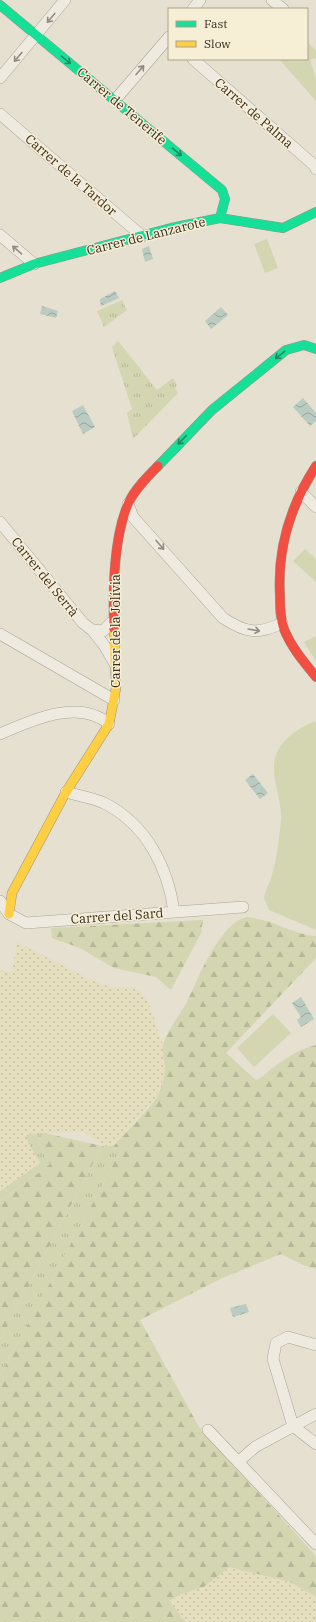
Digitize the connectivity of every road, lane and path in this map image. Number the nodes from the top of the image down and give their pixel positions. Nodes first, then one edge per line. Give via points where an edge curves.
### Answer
1 (65, 0) edge
2 (200, 0) edge
3 (272, 0) edge
4 (0, 4) edge
5 (194, 8) edge
6 (282, 8) edge
7 (36, 35) junction
8 (168, 38) edge
9 (194, 60) edge
10 (0, 78) edge
11 (115, 100) junction
12 (0, 114) edge
13 (316, 168) edge
14 (316, 212) edge
15 (220, 218) junction
16 (0, 235) edge
17 (142, 236) junction
18 (34, 264) junction
19 (0, 278) edge
20 (316, 349) edge
21 (316, 466) edge
22 (301, 492) junction
23 (128, 504) junction
24 (316, 508) edge
25 (0, 522) edge
26 (140, 525) junction
27 (120, 531) junction
28 (113, 621) junction
29 (282, 623) junction
30 (92, 630) junction
31 (0, 634) edge
32 (116, 666) junction
33 (316, 677) edge
34 (114, 700) junction
35 (109, 724) junction
36 (0, 734) edge
37 (66, 792) junction
38 (0, 901) edge
39 (243, 907) dead end
40 (174, 912) junction
41 (9, 914) junction
42 (316, 1345) edge
43 (316, 1414) edge
44 (293, 1426) junction
45 (208, 1430) dead end
46 (316, 1444) edge
47 (238, 1462) junction
48 (316, 1544) edge

1 -> 7 street
2 - 5 street
3 - 6 street
4 - 7 street, Carrer de Tenerife
7 -> 10 street
7 -> 11 street, Carrer de Tenerife
11 -> 8 street
9 - 13 street, Carrer de Palma
11 -> 15 street, Carrer de Tenerife via 222,190 225,199
12 - 17 street, Carrer de la Tardor
14 - 15 street, Carrer de Lanzarote via 284,228
15 - 17 street, Carrer de Lanzarote
18 -> 16 street
17 - 18 street, Carrer de Lanzarote
18 - 19 street, Carrer de Lanzarote
20 -> 23 street, Carrer de la Jolívia via 304,345 286,350 227,397 148,476
21 - 22 street
22 - 24 street
22 - 29 street via 292,509 280,546 279,590
23 - 26 street via 133,517
23 - 27 street, Carrer de la Jolívia
25 - 30 street, Carrer del Serrà via 70,609
26 - 27 street via 128,524
26 -> 29 street via 223,618 232,624 260,632
27 - 28 street, Carrer de la Jolívia via 113,589
28 - 30 street via 103,631
28 - 32 street, Carrer de la Jolívia
29 - 33 street via 295,649
30 - 32 street, Carrer del Serrà
31 - 34 street
32 - 34 street, Carrer de la Jolívia
34 - 35 street, Carrer de la Jolívia
35 - 36 street via 103,718 90,713 73,711 43,718
35 - 37 street, Carrer de la Jolívia
37 - 40 street via 103,803 127,816 145,834 167,881
37 - 41 street, Carrer de la Jolívia via 12,893
38 - 41 street, Carrer del Sard
39 - 40 street, Carrer del Sard
40 - 41 street, Carrer del Sard via 26,924
42 - 44 street via 288,1337 276,1343 273,1359
43 - 44 street
44 - 46 street
44 - 47 street via 255,1446
45 - 47 street
47 - 48 street

